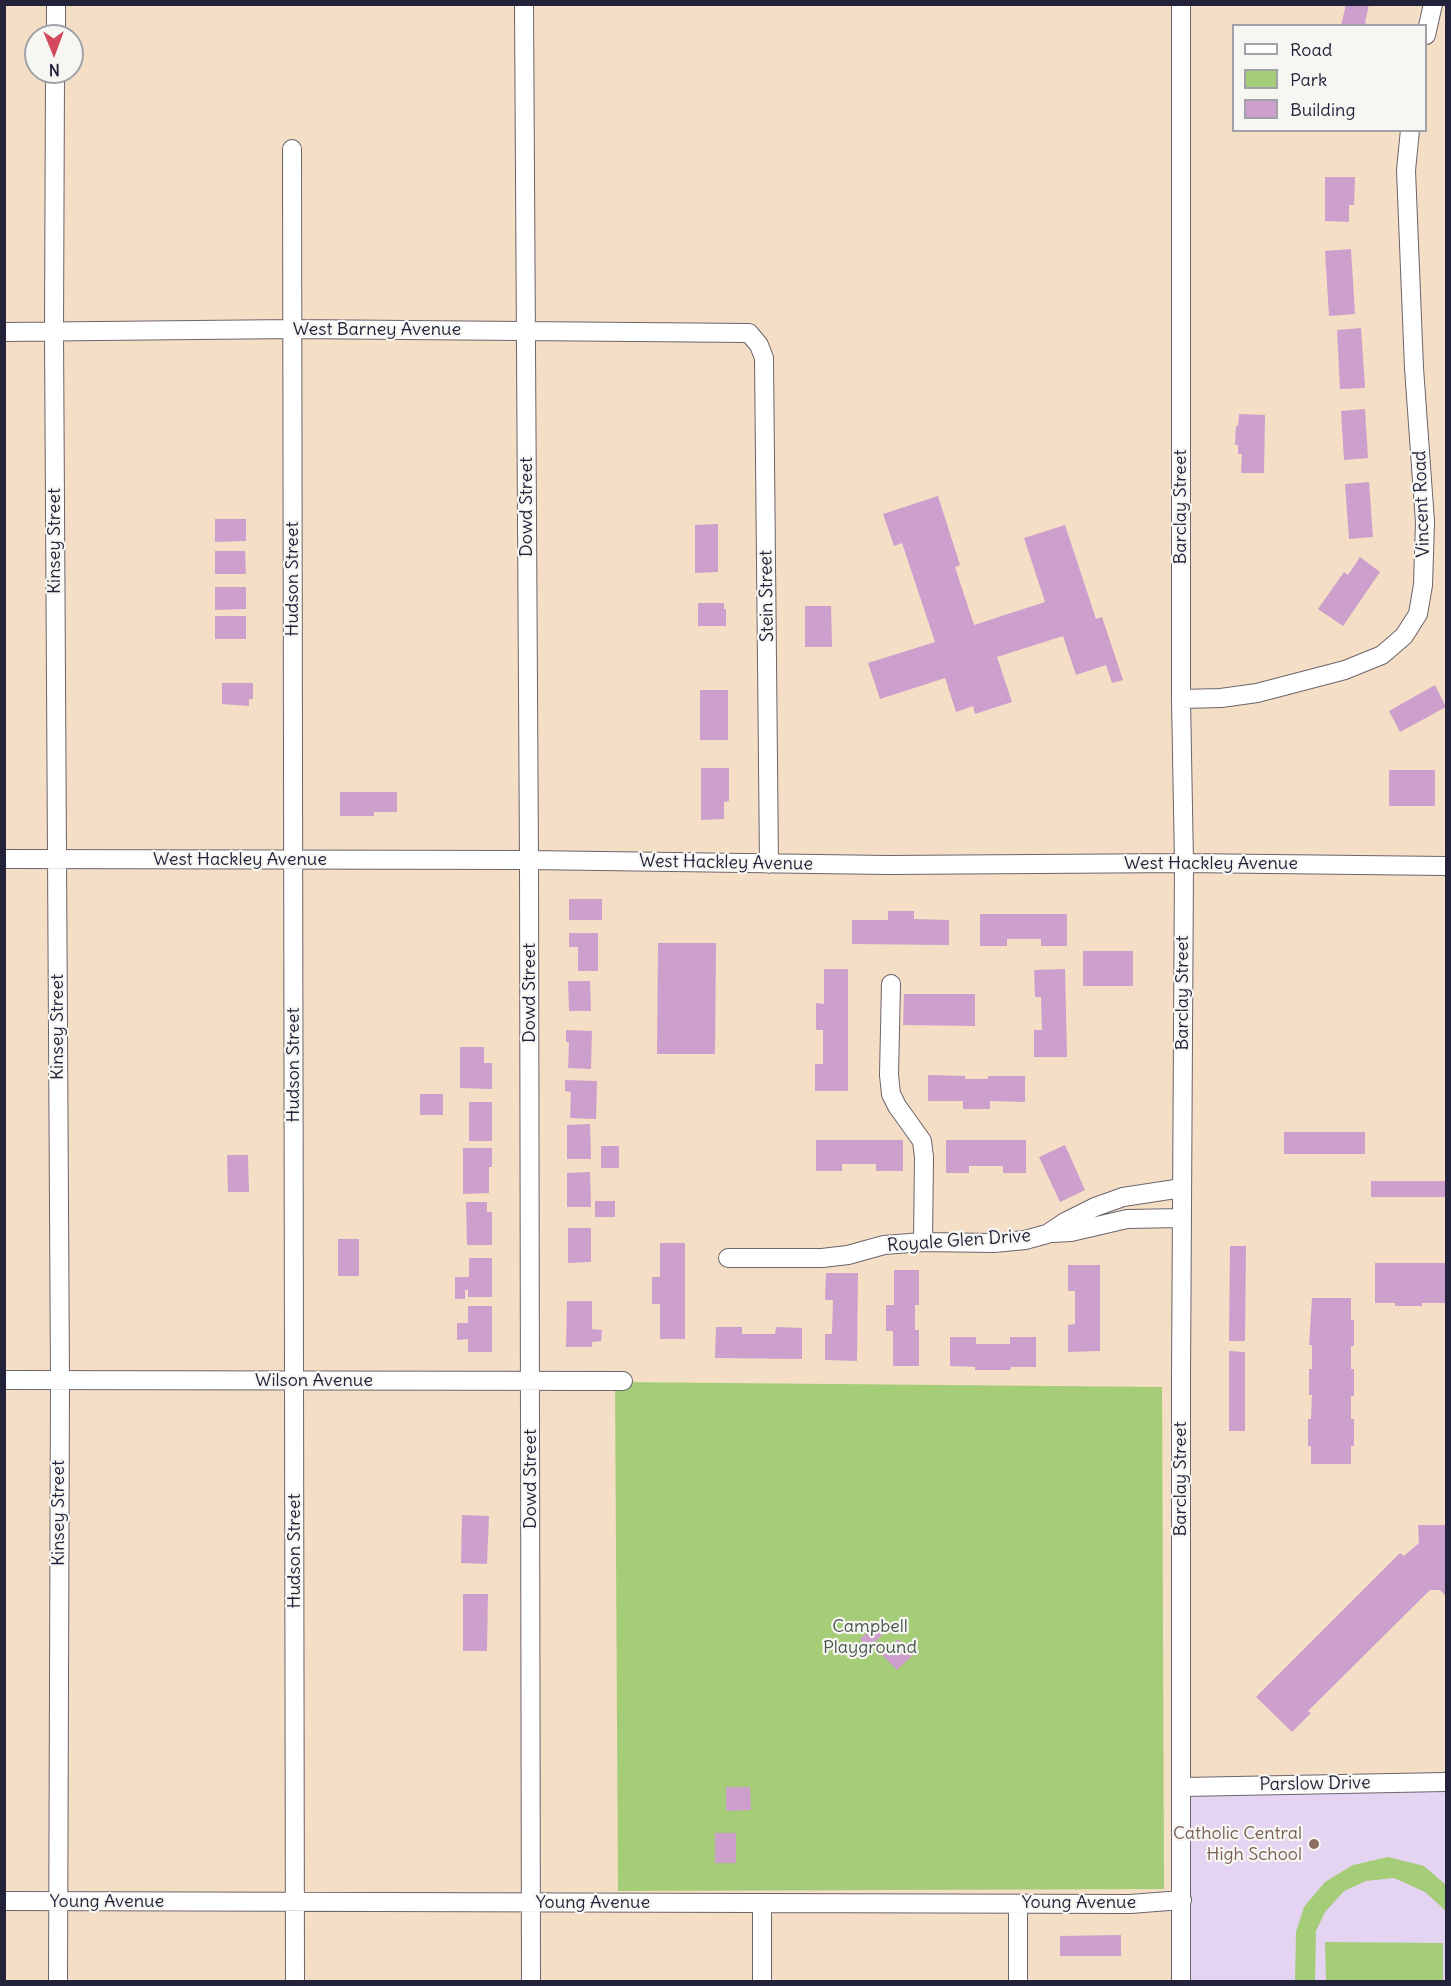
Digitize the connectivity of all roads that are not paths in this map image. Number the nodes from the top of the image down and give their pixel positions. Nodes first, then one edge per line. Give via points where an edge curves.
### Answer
1 (56, 4) edge
2 (524, 4) edge
3 (1181, 4) edge
4 (1433, 4) edge
5 (56, 24) edge
6 (1427, 27) edge
7 (55, 84) edge
8 (1410, 132) edge
9 (292, 149) dead end
10 (293, 329) junction
11 (525, 331) junction
12 (4, 332) edge
13 (54, 332) junction
14 (749, 333) joint
15 (1181, 699) junction
16 (4, 859) edge
17 (57, 860) junction
18 (294, 860) junction
19 (529, 860) junction
20 (1184, 863) junction
21 (769, 864) junction
22 (1446, 866) edge
23 (891, 984) dead end
24 (1182, 1188) junction
25 (1182, 1218) junction
26 (1047, 1234) junction
27 (923, 1242) junction
28 (728, 1258) dead end
29 (4, 1380) edge
30 (60, 1380) junction
31 (295, 1381) junction
32 (623, 1381) dead end
33 (531, 1382) junction
34 (1446, 1782) edge
35 (1183, 1786) junction
36 (1182, 1900) junction
37 (4, 1901) edge
38 (58, 1902) junction
39 (531, 1903) junction
40 (294, 1904) junction
41 (762, 1904) junction
42 (1018, 1904) junction
43 (58, 1982) edge
44 (295, 1982) edge
45 (531, 1982) edge
46 (762, 1982) edge
47 (1018, 1982) edge
48 (1182, 1982) edge

1 - 5 street
2 - 11 street, Dowd Street
3 - 15 street, Barclay Street
4 - 6 street
7 - 13 street, Kinsey Street
8 - 15 street, Vincent Road via 1406,170 1425,522 1418,614 1404,636 1382,654 1345,670 1257,693
9 - 10 street, Hudson Street
10 - 11 street, West Barney Avenue
10 - 13 street, West Barney Avenue
10 - 18 street, Hudson Street
11 - 14 street, West Barney Avenue
11 - 19 street, Dowd Street
12 - 13 street, West Barney Avenue
13 - 17 street, Kinsey Street
14 - 21 street, Stein Street via 764,358
15 - 20 street, Barclay Street
16 - 17 street, West Hackley Avenue
17 - 18 street, West Hackley Avenue
17 - 30 street, Kinsey Street
18 - 19 street, West Hackley Avenue
18 - 31 street, Hudson Street
19 - 21 street, West Hackley Avenue
19 - 33 street, Dowd Street
20 - 21 street, West Hackley Avenue
20 - 22 street, West Hackley Avenue
20 - 24 street, Barclay Street
23 - 27 street via 891,1094 922,1141
24 - 25 street, Barclay Street
24 - 26 street, Royale Glen Drive via 1123,1197 1095,1207
25 - 26 street via 1127,1219
25 - 35 street, Barclay Street
26 - 27 street, Royale Glen Drive via 994,1243
27 - 28 street, Royale Glen Drive via 884,1245 822,1258
29 - 30 street, Wilson Avenue
30 - 31 street, Wilson Avenue
30 - 38 street, Kinsey Street
31 - 33 street, Wilson Avenue
31 - 40 street, Hudson Street
32 - 33 street, Wilson Avenue
33 - 39 street, Dowd Street
34 - 35 street, Parslow Drive
35 - 36 street, Barclay Street
36 - 42 street, Young Avenue
36 - 48 street, Barclay Street
37 - 38 street, Young Avenue
38 - 40 street, Young Avenue
38 - 43 street, Kinsey Street
39 - 40 street, Young Avenue
39 - 41 street, Young Avenue
39 - 45 street, Dowd Street
40 - 44 street, Hudson Street
41 - 42 street, Young Avenue
41 - 46 street
42 - 47 street

